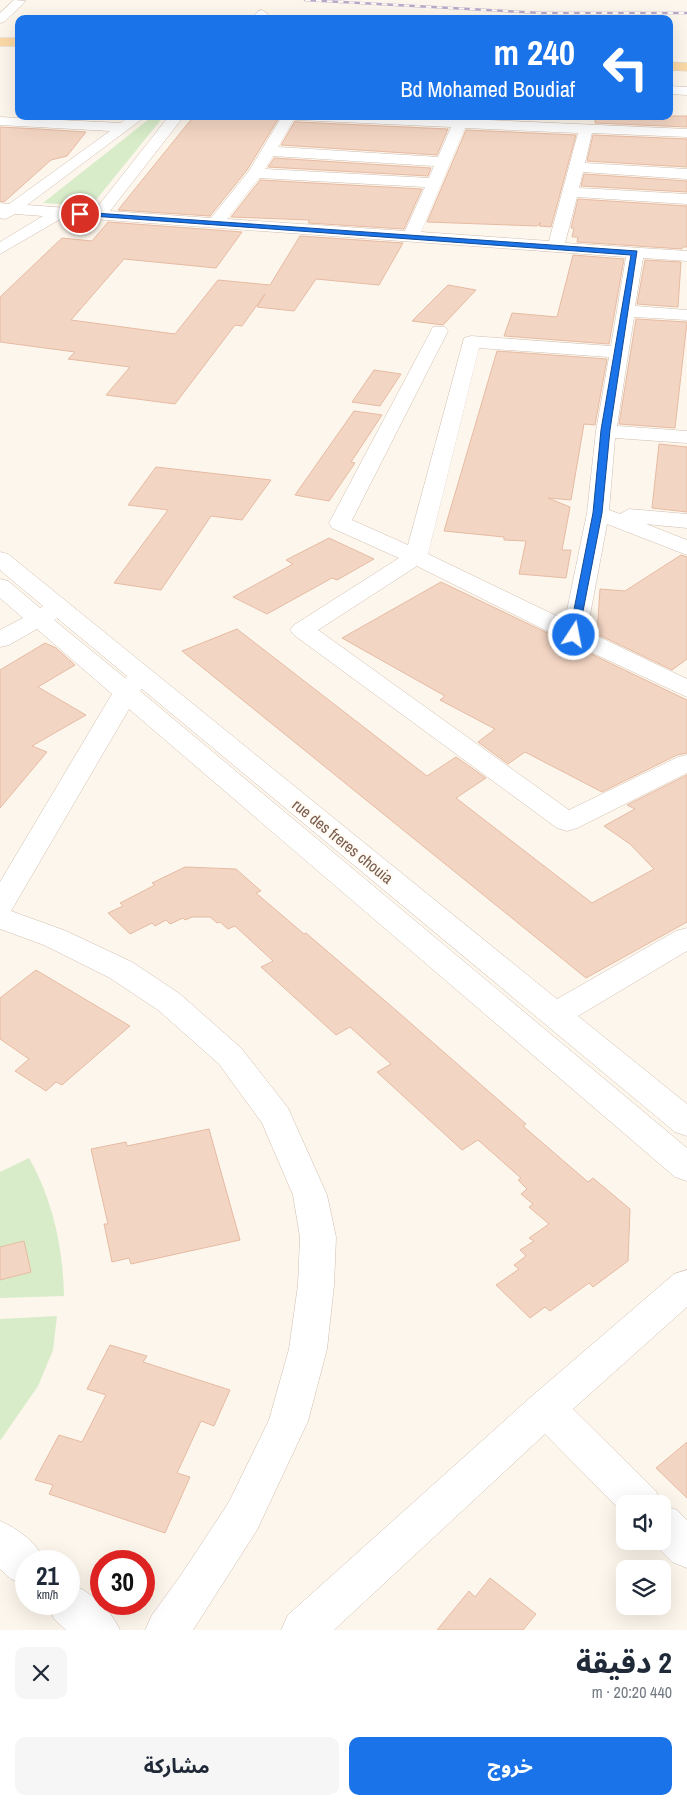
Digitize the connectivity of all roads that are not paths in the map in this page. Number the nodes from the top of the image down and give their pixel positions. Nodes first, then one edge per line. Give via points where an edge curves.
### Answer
1 (20, 1) edge
2 (0, 19) edge
3 (0, 42) edge
4 (15, 42) edge
5 (673, 66) edge
6 (687, 66) edge
7 (673, 90) edge
8 (687, 90) edge
9 (133, 120) edge
10 (174, 120) edge
11 (287, 120) edge
12 (390, 120) edge
13 (0, 121) edge
14 (460, 123) junction
15 (122, 127) junction
16 (586, 129) junction
17 (687, 133) edge
18 (268, 151) junction
19 (443, 162) junction
20 (576, 167) junction
21 (255, 173) junction
22 (687, 174) edge
23 (434, 183) junction
24 (570, 192) junction
25 (687, 199) edge
26 (4, 212) edge
27 (62, 212) junction
28 (99, 215) junction
29 (215, 223) junction
30 (411, 237) junction
31 (556, 247) junction
32 (0, 249) edge
33 (635, 253) junction
34 (687, 256) edge
35 (625, 311) junction
36 (687, 315) edge
37 (439, 331) dead end
38 (618, 352) junction
39 (606, 430) junction
40 (687, 438) edge
41 (598, 513) junction
42 (687, 521) edge
43 (687, 548) edge
44 (416, 557) junction
45 (0, 559) edge
46 (0, 586) edge
47 (49, 613) junction
48 (574, 635) junction
49 (0, 640) edge
50 (134, 684) junction
51 (687, 689) edge
52 (687, 763) edge
53 (0, 906) edge
54 (0, 918) edge
55 (687, 938) edge
56 (555, 1014) junction
57 (687, 1122) edge
58 (687, 1168) edge
59 (687, 1285) edge
60 (546, 1408) junction
61 (633, 1495) edge
62 (671, 1533) edge
63 (0, 1541) edge
64 (687, 1548) edge
65 (15, 1555) edge
66 (80, 1614) edge
67 (98, 1630) edge
68 (167, 1630) edge
69 (303, 1630) edge

1 - 2 street
3 - 4 main road
5 - 6 main road
7 - 8 street
9 - 15 street
10 - 28 street
11 - 18 street
12 - 14 street
13 - 15 street
14 - 16 street
14 - 19 street
15 - 26 street
16 - 17 street
16 - 20 street
18 - 19 street
18 - 21 street
19 - 23 street
20 - 22 street
20 - 24 street
21 - 23 street
21 - 29 street
23 - 30 street
24 - 25 street
24 - 31 street
26 - 27 street
27 - 28 street
27 - 32 street
28 - 29 street
29 - 30 street
30 - 31 street
31 - 33 street
33 - 34 street
33 - 35 street
35 - 36 street
35 - 38 street
37 - 44 street via 340,523
38 - 39 street
38 - 44 street via 471,342
39 - 40 street
39 - 41 street
41 - 42 street
41 - 43 street
41 - 48 street
44 - 48 street
44 - 52 street via 302,630 567,822
45 - 47 street
46 - 47 street
47 - 49 street
47 - 50 street
48 - 51 street
50 - 53 street
50 - 56 street, rue des freres chouia
50 - 58 street
54 - 68 street via 55,938 121,970 169,1002 230,1056 276,1117 310,1195 318,1237 316,1284 308,1349 288,1421 243,1516
55 - 56 street
56 - 57 street, rue des freres chouia
59 - 60 street
60 - 61 street
60 - 69 street
62 - 64 street
63 - 65 street
66 - 67 street

